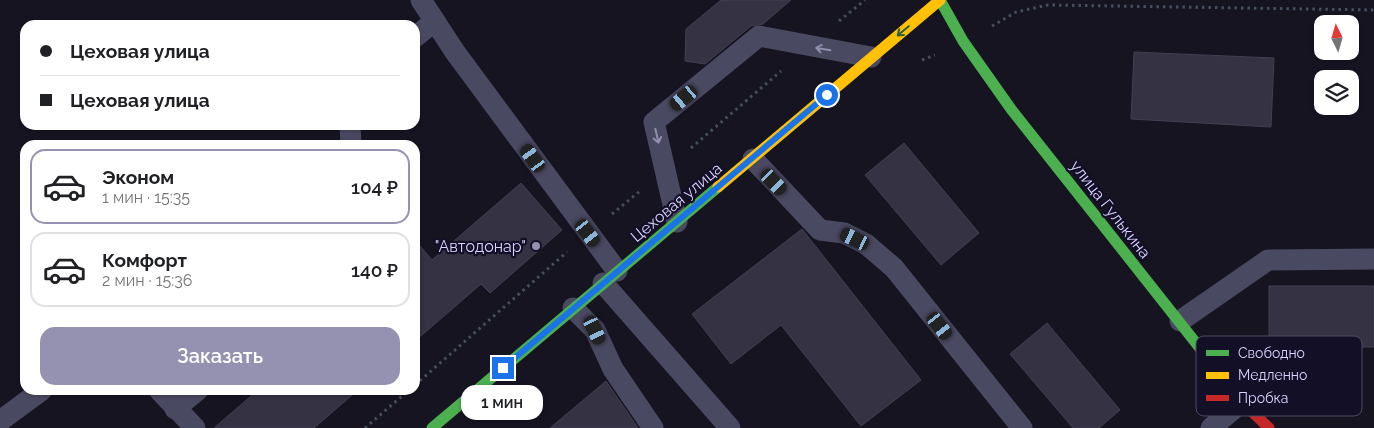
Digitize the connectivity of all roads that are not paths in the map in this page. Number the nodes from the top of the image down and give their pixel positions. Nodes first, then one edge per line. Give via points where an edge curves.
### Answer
1 (421, 0) edge
2 (940, 0) edge
3 (434, 21) junction
4 (420, 32) edge
5 (871, 57) junction
6 (753, 158) junction
7 (677, 222) junction
8 (1374, 259) edge
9 (610, 277) junction
10 (573, 308) junction
11 (1180, 322) junction
12 (1196, 343) edge
13 (35, 395) edge
14 (163, 395) edge
15 (192, 395) edge
16 (175, 409) junction
17 (1225, 416) edge
18 (1257, 416) edge
19 (0, 421) edge
20 (195, 428) edge
21 (432, 428) edge
22 (653, 428) edge
23 (730, 428) edge
24 (1022, 428) edge
25 (1211, 428) edge
26 (1269, 428) edge

1 - 3 lane
2 -> 5 main road, Цеховая улица
2 - 11 main road, улица Гулькина via 963,41 1011,109
3 - 4 lane
3 - 9 lane
5 - 6 main road, Цеховая улица
5 -> 7 lane via 759,36 654,122
6 - 7 main road, Цеховая улица
6 - 24 lane via 820,230 844,233 866,244 894,268
7 - 9 main road, Цеховая улица
8 - 11 lane via 1268,260
9 - 10 main road, Цеховая улица
9 - 23 lane
10 - 21 main road, Цеховая улица
10 - 22 lane via 595,330 613,369
11 - 12 main road, улица Гулькина
13 - 19 lane
14 - 16 lane
15 - 16 lane
16 - 20 lane
17 - 25 lane
18 - 26 main road, улица Гулькина

